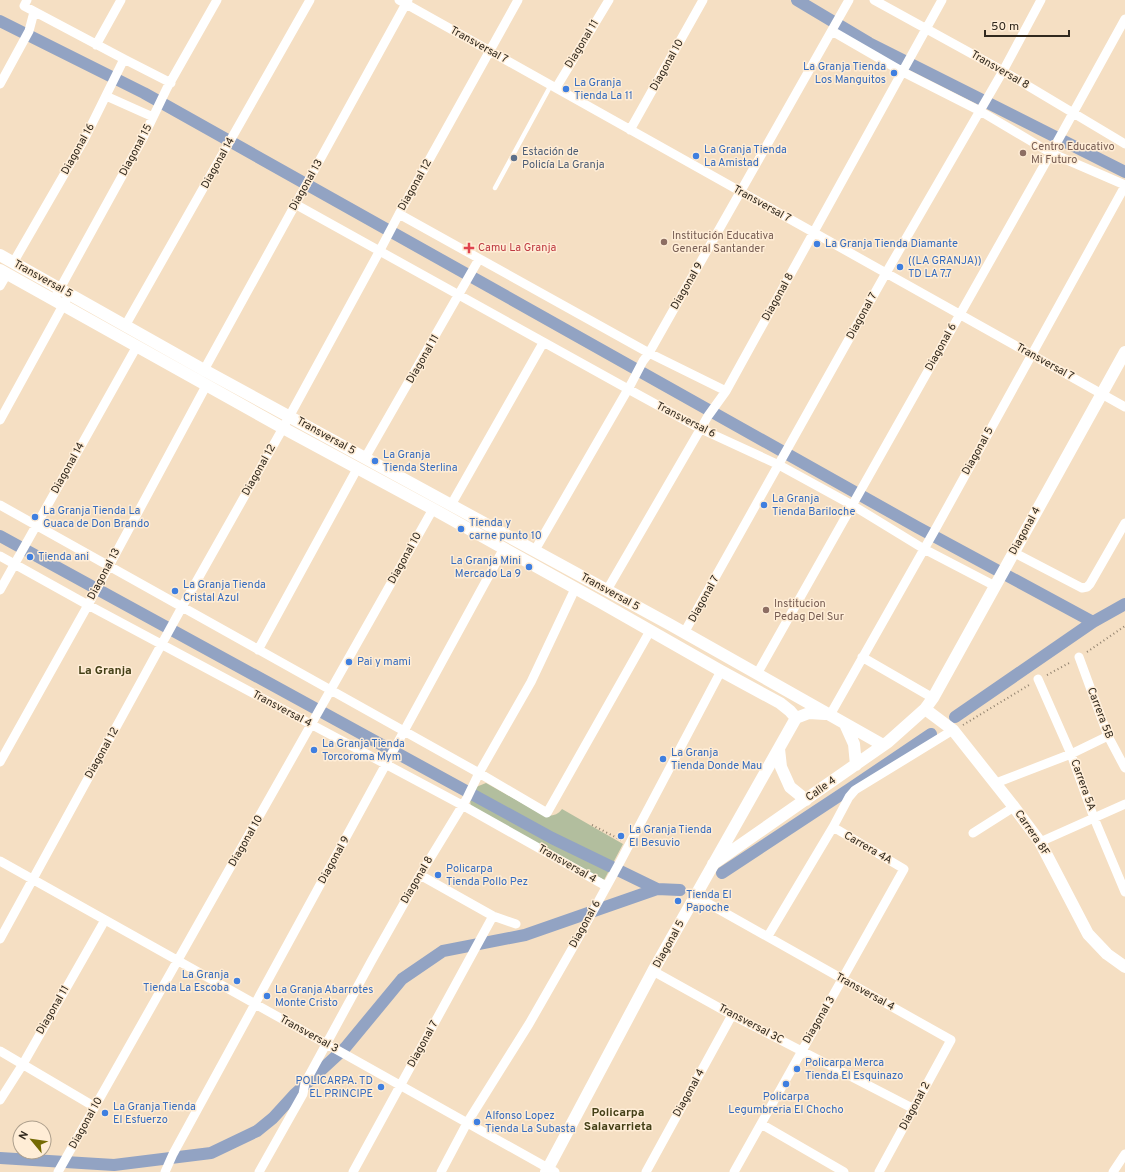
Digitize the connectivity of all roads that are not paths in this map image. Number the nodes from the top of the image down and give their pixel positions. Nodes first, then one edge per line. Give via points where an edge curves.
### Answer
1 (121, 0) edge
2 (217, 0) edge
3 (310, 0) edge
4 (518, 0) edge
5 (609, 0) edge
6 (703, 0) edge
7 (874, 0) edge
8 (942, 0) edge
9 (1041, 0) edge
10 (404, 1) edge
11 (25, 3) edge
12 (847, 3) edge
13 (34, 12) junction
14 (1125, 19) edge
15 (927, 28) junction
16 (833, 29) junction
17 (96, 45) junction
18 (490, 51) junction
19 (124, 59) junction
20 (903, 71) junction
21 (1003, 71) junction
22 (0, 84) edge
23 (169, 85) junction
24 (553, 87) junction
25 (106, 96) junction
26 (981, 109) junction
27 (1074, 113) junction
28 (153, 117) junction
29 (630, 130) junction
30 (1125, 144) edge
31 (1052, 151) junction
32 (1125, 185) edge
33 (494, 188) dead end
34 (741, 192) junction
35 (296, 201) junction
36 (399, 214) junction
37 (814, 233) junction
38 (381, 248) junction
39 (0, 255) edge
40 (479, 259) junction
41 (13, 263) junction
42 (3, 272) edge
43 (886, 274) junction
44 (0, 286) edge
45 (64, 291) junction
46 (459, 296) junction
47 (58, 302) junction
48 (960, 315) junction
49 (125, 326) junction
50 (543, 343) junction
51 (136, 346) junction
52 (1125, 352) edge
53 (649, 354) junction
54 (1032, 355) junction
55 (204, 370) junction
56 (206, 386) junction
57 (629, 387) junction
58 (726, 391) junction
59 (1101, 394) junction
60 (1125, 407) edge
61 (289, 416) junction
62 (0, 420) edge
63 (283, 428) junction
64 (701, 429) junction
65 (366, 458) junction
66 (780, 463) junction
67 (357, 469) junction
68 (855, 501) junction
69 (0, 505) edge
70 (451, 505) junction
71 (433, 509) junction
72 (1125, 522) edge
73 (36, 526) junction
74 (926, 546) junction
75 (504, 548) junction
76 (534, 550) junction
77 (1013, 552) junction
78 (0, 556) edge
79 (16, 562) junction
80 (108, 566) junction
81 (999, 578) junction
82 (575, 589) junction
83 (0, 590) edge
84 (607, 590) junction
85 (89, 603) junction
86 (180, 610) junction
87 (650, 631) junction
88 (684, 633) junction
89 (163, 641) junction
90 (258, 650) junction
91 (862, 657) junction
92 (1079, 658) dead end
93 (721, 671) junction
94 (757, 674) junction
95 (1038, 679) dead end
96 (329, 693) junction
97 (933, 698) junction
98 (925, 709) junction
99 (829, 715) junction
100 (796, 718) junction
101 (314, 721) junction
102 (845, 724) junction
103 (953, 730) junction
104 (404, 731) junction
105 (1108, 736) junction
106 (883, 745) junction
107 (779, 749) junction
108 (1071, 754) junction
109 (0, 762) edge
110 (387, 762) junction
111 (856, 764) junction
112 (1125, 768) edge
113 (478, 777) junction
114 (996, 783) junction
115 (806, 800) junction
116 (465, 801) junction
117 (1125, 804) edge
118 (1014, 807) junction
119 (1094, 818) junction
120 (833, 827) junction
121 (973, 833) dead end
122 (1040, 842) junction
123 (0, 861) edge
124 (711, 868) junction
125 (904, 869) joint
126 (420, 875) junction
127 (32, 880) junction
128 (606, 886) junction
129 (698, 891) junction
130 (1125, 892) edge
131 (493, 916) junction
132 (105, 920) junction
133 (516, 924) dead end
134 (768, 936) junction
135 (0, 939) edge
136 (178, 961) junction
137 (1125, 967) edge
138 (653, 971) junction
139 (842, 979) junction
140 (255, 1004) junction
141 (732, 1015) junction
142 (951, 1040) joint
143 (325, 1044) junction
144 (0, 1051) edge
145 (802, 1051) junction
146 (23, 1064) junction
147 (401, 1086) junction
148 (0, 1100) edge
149 (95, 1107) junction
150 (914, 1109) junction
151 (467, 1123) junction
152 (761, 1124) junction
153 (1125, 1154) edge
154 (60, 1169) edge
155 (549, 1171) edge
156 (165, 1172) edge
157 (259, 1172) edge
158 (353, 1172) edge
159 (442, 1172) edge
160 (646, 1172) edge
161 (734, 1172) edge
162 (844, 1172) edge
163 (879, 1172) edge
164 (1113, 1172) edge

1 - 17 street
2 - 23 street, Diagonal 15
3 - 49 street, Diagonal 14
4 - 18 street, Diagonal 12
5 - 24 street, Diagonal 11
6 - 29 street, Diagonal 10
7 - 15 street, Transversal 8
8 - 15 street, Diagonal 8
9 - 21 street, Diagonal 7
10 - 18 street, Transversal 7
10 - 35 street, Diagonal 13
11 - 13 street
12 - 16 street, Diagonal 9
13 - 17 street
13 - 22 street via 29,31
14 - 27 street, Diagonal 6
15 - 20 street, Diagonal 8
15 - 21 street, Transversal 8
16 - 20 street
16 - 34 street, Diagonal 9
17 - 19 street
18 - 24 street, Transversal 7
18 - 36 street, Diagonal 12
19 - 23 street
19 - 25 street, Diagonal 16
20 - 26 street
20 - 37 street, Diagonal 8
21 - 26 street, Diagonal 7
21 - 27 street, Transversal 8
23 - 28 street, Diagonal 15
24 - 29 street, Transversal 7
24 - 33 lane
25 - 28 street
25 - 41 street, Diagonal 16 via 84,140
26 - 31 street
26 - 43 street, Diagonal 7
27 - 30 street, Transversal 8
27 - 31 street, Diagonal 6
28 - 45 street, Diagonal 15
29 - 34 street, Transversal 7
31 - 32 street
31 - 48 street, Diagonal 6
32 - 54 street, Diagonal 5
34 - 37 street, Transversal 7
34 - 53 street, Diagonal 9
35 - 38 street, Transversal 6
35 - 55 street, Diagonal 13
36 - 38 street, Diagonal 12
36 - 40 street
37 - 43 street, Transversal 7
37 - 58 street, Diagonal 8
38 - 46 street, Transversal 6
38 - 61 street, Diagonal 12
39 - 41 street, Transversal 5
40 - 46 street, Diagonal 11
40 - 53 street
41 - 45 street, Transversal 5
42 - 44 street
42 - 47 street, Transversal 5
43 - 48 street, Transversal 7
43 - 66 street, Diagonal 7
45 - 47 street, Diagonal 15
45 - 49 street, Transversal 5
46 - 50 street, Transversal 6
46 - 65 street, Diagonal 11
47 - 51 street, Transversal 5
47 - 62 street
48 - 54 street, Transversal 7
48 - 68 street, Diagonal 6
49 - 55 street, Transversal 5
50 - 57 street, Transversal 6
50 - 70 street
51 - 56 street, Transversal 5
51 - 73 street, Diagonal 14
52 - 59 street, Diagonal 4
53 - 57 street, Diagonal 9
53 - 58 street
54 - 59 street, Transversal 7
54 - 74 street, Diagonal 5
55 - 61 street, Transversal 5
56 - 63 street, Transversal 5
56 - 80 street, Diagonal 13
57 - 64 street, Transversal 6
57 - 76 street, Diagonal 9
58 - 64 street, Diagonal 8
59 - 60 street, Transversal 7
59 - 77 street, Diagonal 4
61 - 63 street, Diagonal 12
61 - 65 street, Transversal 5
63 - 67 street, Transversal 5
63 - 86 street, Diagonal 12
64 - 66 street, Transversal 6
64 - 84 street, Diagonal 8
65 - 70 street, Transversal 5
66 - 68 street, Transversal 6
66 - 88 street, Diagonal 7
67 - 71 street, Transversal 5
67 - 90 street
68 - 74 street, Transversal 6
68 - 94 street, Diagonal 6
69 - 73 street
70 - 76 street, Transversal 5
71 - 75 street, Transversal 5
71 - 96 street, Diagonal 10
72 - 77 street via 1087,587 1082,588
73 - 79 street, Diagonal 14
73 - 80 street
74 - 81 street, Transversal 6
74 - 91 street, Diagonal 5
75 - 82 street, Transversal 5
75 - 104 street, Diagonal 9
76 - 84 street, Transversal 5
77 - 81 street, Diagonal 4
78 - 79 street, Transversal 4
79 - 83 street, Diagonal 14
79 - 85 street, Transversal 4
80 - 85 street, Diagonal 13
80 - 86 street
81 - 97 street, Diagonal 4
82 - 87 street, Transversal 5
82 - 113 street, Diagonal 8 via 530,682
84 - 88 street, Transversal 5
85 - 89 street, Transversal 4
85 - 109 street, Diagonal 13
86 - 89 street, Diagonal 12
86 - 90 street
87 - 93 street, Transversal 5
87 - 113 street via 547,813
88 - 94 street, Transversal 5
89 - 101 street, Transversal 4
89 - 127 street, Diagonal 12
90 - 96 street
91 - 97 street
91 - 99 street, Diagonal 5
92 - 105 street, Carrera 5B
93 - 100 street, Transversal 5 via 780,703
93 - 128 street, Diagonal 6
94 - 99 street, Transversal 5
95 - 108 street, Carrera 5A
96 - 101 street, Diagonal 10
96 - 104 street
97 - 98 street, Diagonal 4
98 - 103 street, Carrera 8F
98 - 106 street, Calle 4
99 - 100 street via 809,713
99 - 102 street, Transversal 5
100 - 107 street, Diagonal 5
101 - 110 street, Transversal 4
101 - 136 street, Diagonal 10
102 - 106 street, Transversal 5
102 - 111 street via 854,744
103 - 114 street, Carrera 8F
103 - 120 street, Calle 4 via 855,790
104 - 110 street, Diagonal 9
104 - 113 street
105 - 108 street
105 - 112 street, Carrera 5B
106 - 111 street, Calle 4
107 - 115 street via 781,767 790,787
107 - 124 street, Diagonal 5
108 - 114 street
108 - 119 street, Carrera 5A
110 - 116 street, Transversal 4
110 - 140 street, Diagonal 9
111 - 115 street, Calle 4
113 - 116 street, Diagonal 8
114 - 118 street, Carrera 8F
115 - 124 street, Calle 4
116 - 126 street, Diagonal 8
116 - 128 street, Transversal 4
117 - 119 street
118 - 121 street
118 - 122 street, Carrera 8F
119 - 122 street
119 - 130 street, Carrera 5A
120 - 125 street, Carrera 4A
120 - 134 street
122 - 137 street, Carrera 8F via 1088,934 1107,954
123 - 127 street, Transversal 3
124 - 129 street, Diagonal 5
125 - 139 street, Diagonal 3
126 - 131 street
126 - 143 street, Diagonal 8
127 - 132 street, Transversal 3
127 - 135 street, Diagonal 12
128 - 151 street, Diagonal 6 via 530,1024
129 - 134 street, Transversal 4
129 - 138 street, Diagonal 5
131 - 133 street
131 - 147 street, Diagonal 7
132 - 136 street, Transversal 3
132 - 146 street, Diagonal 11
134 - 139 street, Transversal 4
136 - 140 street, Transversal 3
136 - 149 street, Diagonal 10
138 - 141 street, Transversal 3C
138 - 155 street, Diagonal 5
139 - 142 street, Transversal 4
139 - 145 street, Diagonal 3
140 - 143 street, Transversal 3
140 - 156 street, Diagonal 9
141 - 145 street, Transversal 3C
141 - 160 street, Diagonal 4
142 - 150 street, Diagonal 2
143 - 147 street, Transversal 3
143 - 157 street, Diagonal 8 via 304,1083 302,1094
144 - 146 street
145 - 150 street, Transversal 3C
145 - 152 street, Diagonal 3
146 - 148 street, Diagonal 11
146 - 149 street
147 - 151 street, Transversal 3
147 - 158 street, Diagonal 7
149 - 154 street, Diagonal 10
150 - 163 street, Diagonal 2
151 - 155 street, Transversal 3
151 - 159 street, Diagonal 6
152 - 161 street, Diagonal 3
152 - 162 street
153 - 164 street

